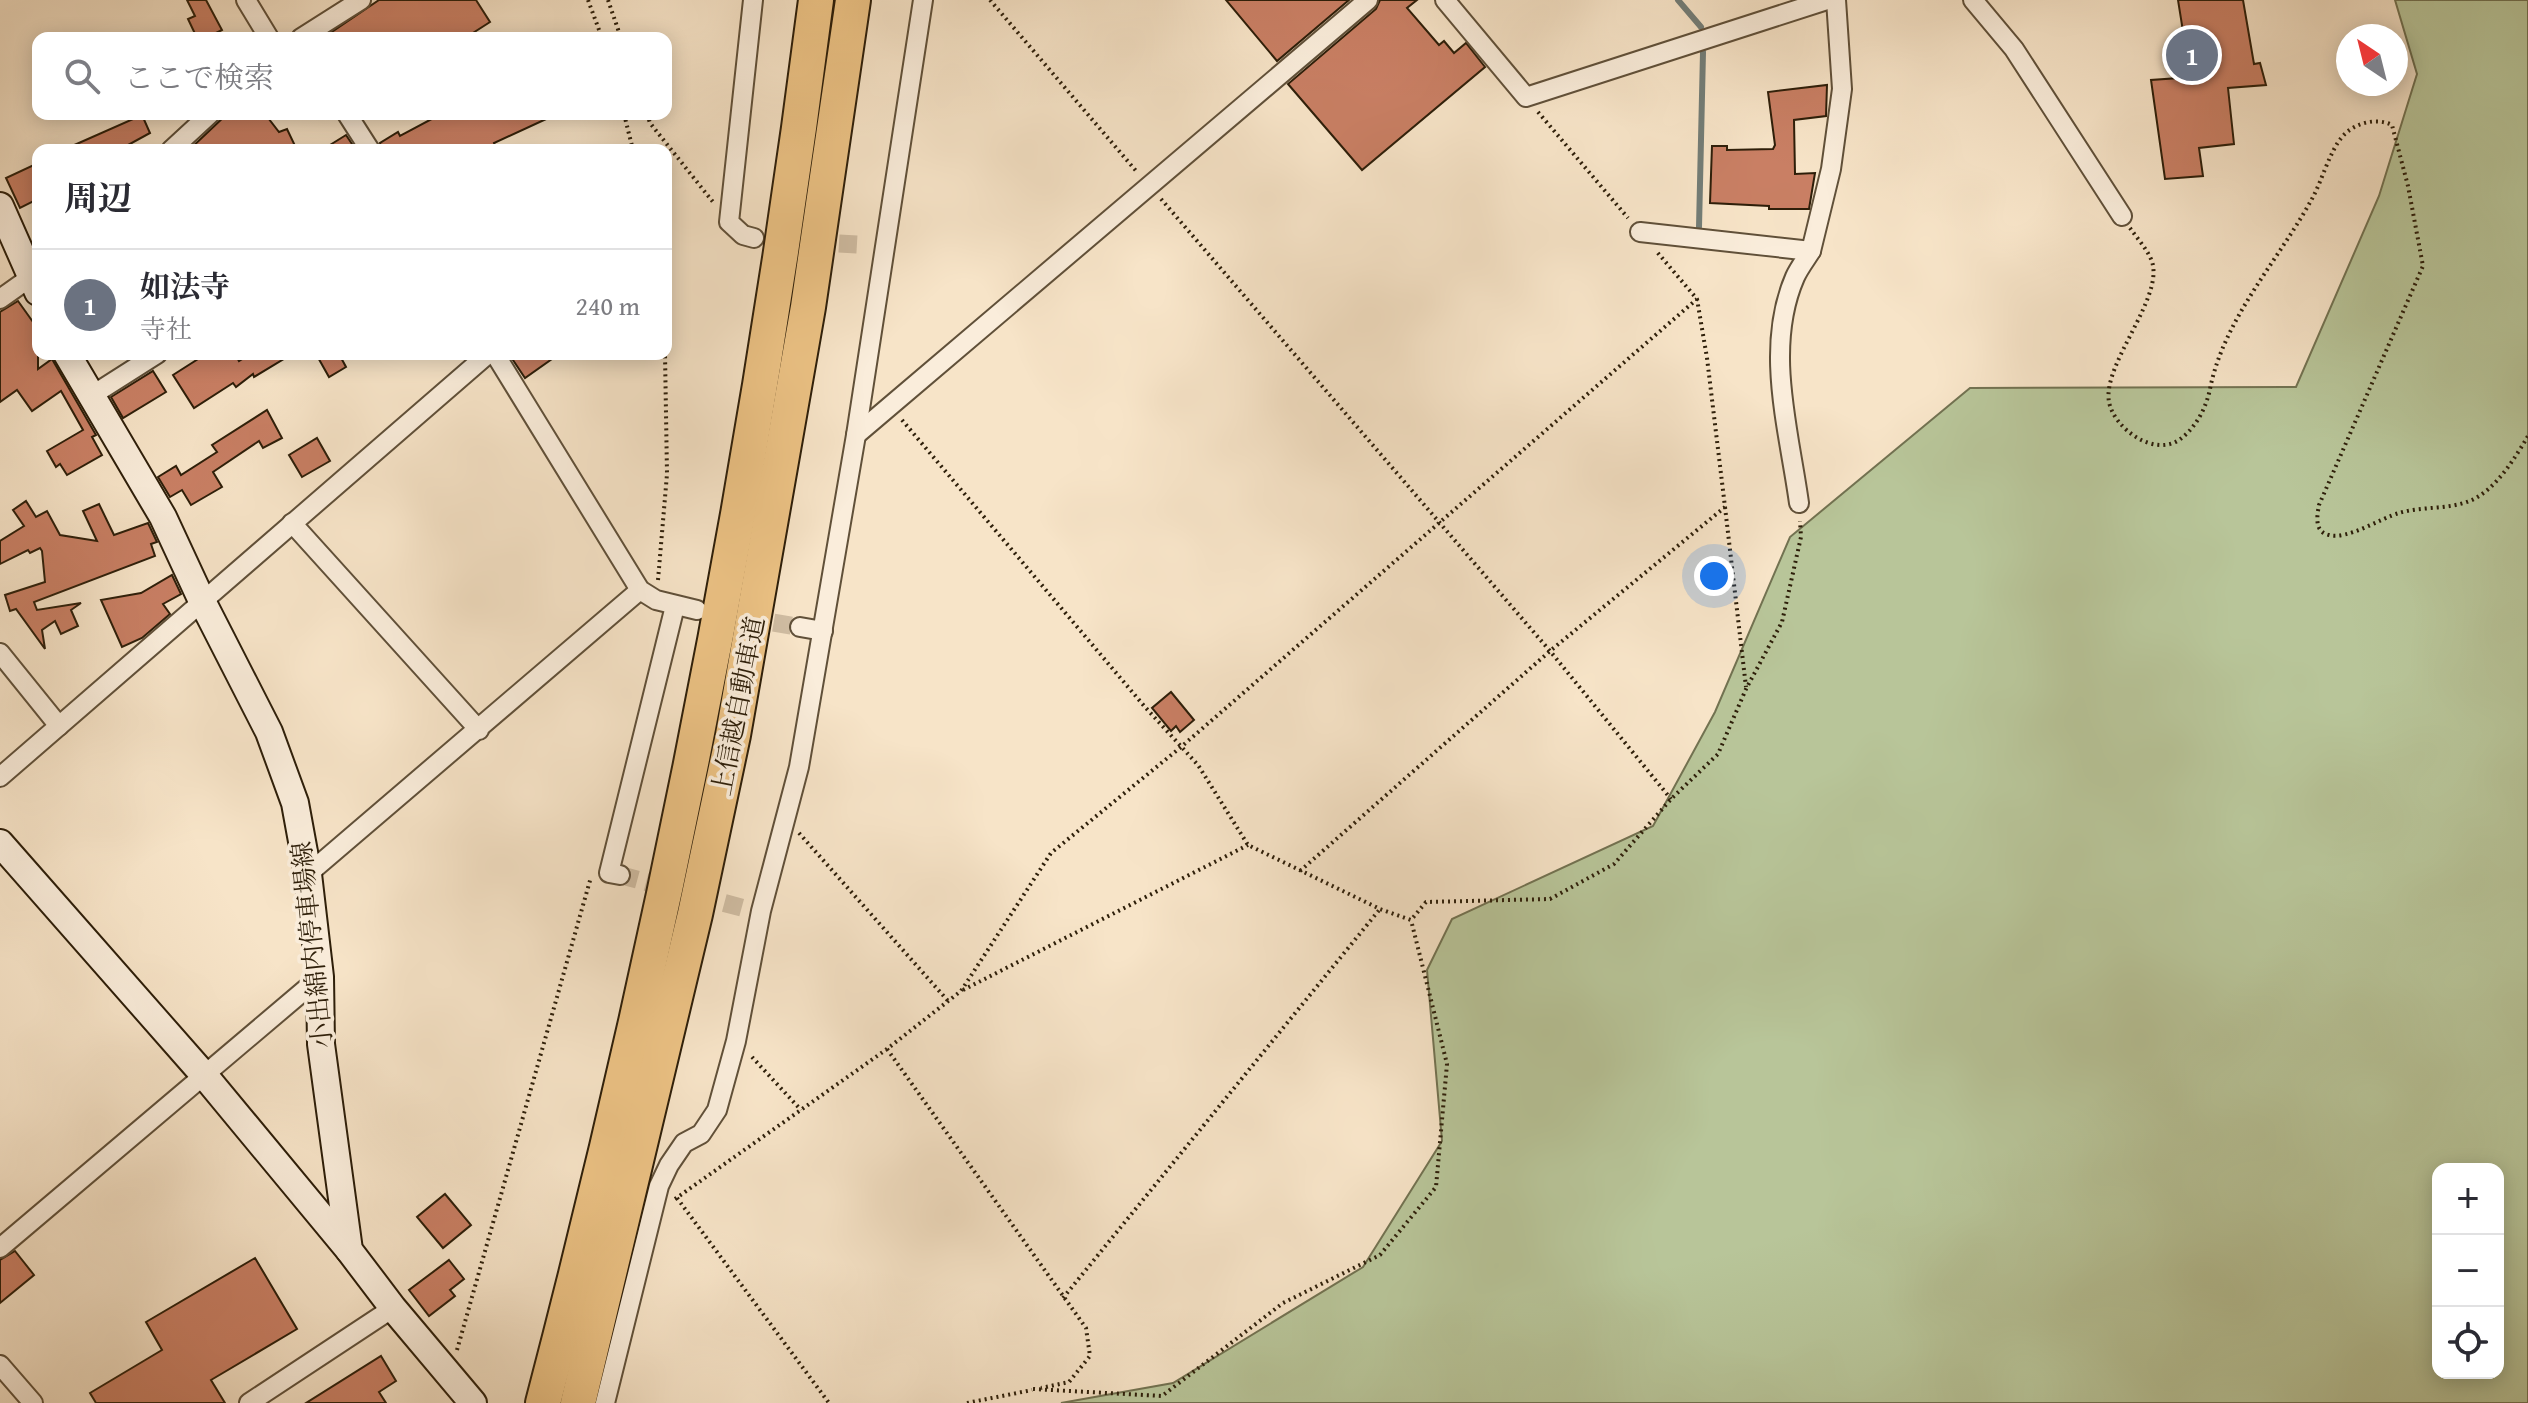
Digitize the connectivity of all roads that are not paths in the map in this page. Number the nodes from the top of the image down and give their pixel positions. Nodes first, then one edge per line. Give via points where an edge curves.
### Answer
1 (246, 0) edge
2 (361, 0) edge
3 (753, 0) edge
4 (816, 0) edge
5 (853, 0) edge
6 (923, 0) edge
7 (1368, 0) edge
8 (1445, 0) edge
9 (1827, 0) edge
10 (1836, 0) edge
11 (1973, 0) edge
12 (265, 32) edge
13 (310, 32) edge
14 (204, 120) edge
15 (351, 120) edge
16 (178, 144) edge
17 (366, 144) edge
18 (0, 206) edge
19 (2122, 216) road end
20 (1640, 232) road end
21 (754, 238) dead end
22 (864, 245) tunnel mouth
23 (884, 250) junction
24 (1811, 251) junction
25 (32, 273) edge
26 (32, 283) edge
27 (0, 299) edge
28 (70, 360) edge
29 (148, 360) edge
30 (481, 360) edge
31 (499, 360) edge
32 (91, 396) junction
33 (856, 435) junction
34 (1799, 503) road end
35 (292, 523) junction
36 (648, 595) junction
37 (202, 601) junction
38 (675, 606) junction
39 (697, 610) dead end
40 (800, 627) tunnel mouth
41 (823, 631) junction
42 (0, 653) edge
43 (59, 726) junction
44 (479, 730) junction
45 (0, 777) edge
46 (0, 843) edge
47 (308, 874) junction
48 (620, 875) dead end
49 (320, 977) junction
50 (204, 1075) junction
51 (0, 1248) edge
52 (349, 1250) junction
53 (393, 1308) junction
54 (0, 1365) edge
55 (33, 1403) edge
56 (249, 1403) edge
57 (473, 1403) edge
58 (543, 1403) edge
59 (578, 1403) edge
60 (605, 1403) edge

1 - 12 street
2 - 13 street
3 - 21 street via 729,222
4 - 58 highway, 上信越自動車道 via 788,213 724,595 664,893
5 - 59 highway, 上信越自動車道 via 755,620 695,914
6 - 23 street
7 - 33 street
8 - 9 street via 1526,97
10 - 24 street via 1842,89 1831,169
11 - 19 street via 2014,49
14 - 16 street
15 - 17 street
18 - 25 main road
20 - 24 street
22 - 23 street
23 - 33 street
24 - 34 street via 1795,277 1781,323 1779,366
26 - 27 street
28 - 32 main road, 小出綿内停車場線
29 - 32 street
30 - 35 street
31 - 36 street
32 - 37 main road, 小出綿内停車場線 via 163,517
33 - 41 street
35 - 37 street
35 - 44 street
36 - 38 street
36 - 44 street
37 - 43 street
37 - 47 main road, 小出綿内停車場線 via 269,732 295,803
38 - 39 street
38 - 48 street via 609,873
40 - 41 street
41 - 60 street via 786,819 752,909 736,1041 717,1110 701,1134 684,1143 659,1186
42 - 43 street
43 - 45 street
44 - 47 street
46 - 50 main road
47 - 49 main road, 小出綿内停車場線
49 - 50 street
49 - 52 main road, 小出綿内停車場線 via 321,1044
50 - 51 street
50 - 52 main road
52 - 53 main road, 小出綿内停車場線
53 - 56 street
53 - 57 main road, 小出綿内停車場線
54 - 55 street

